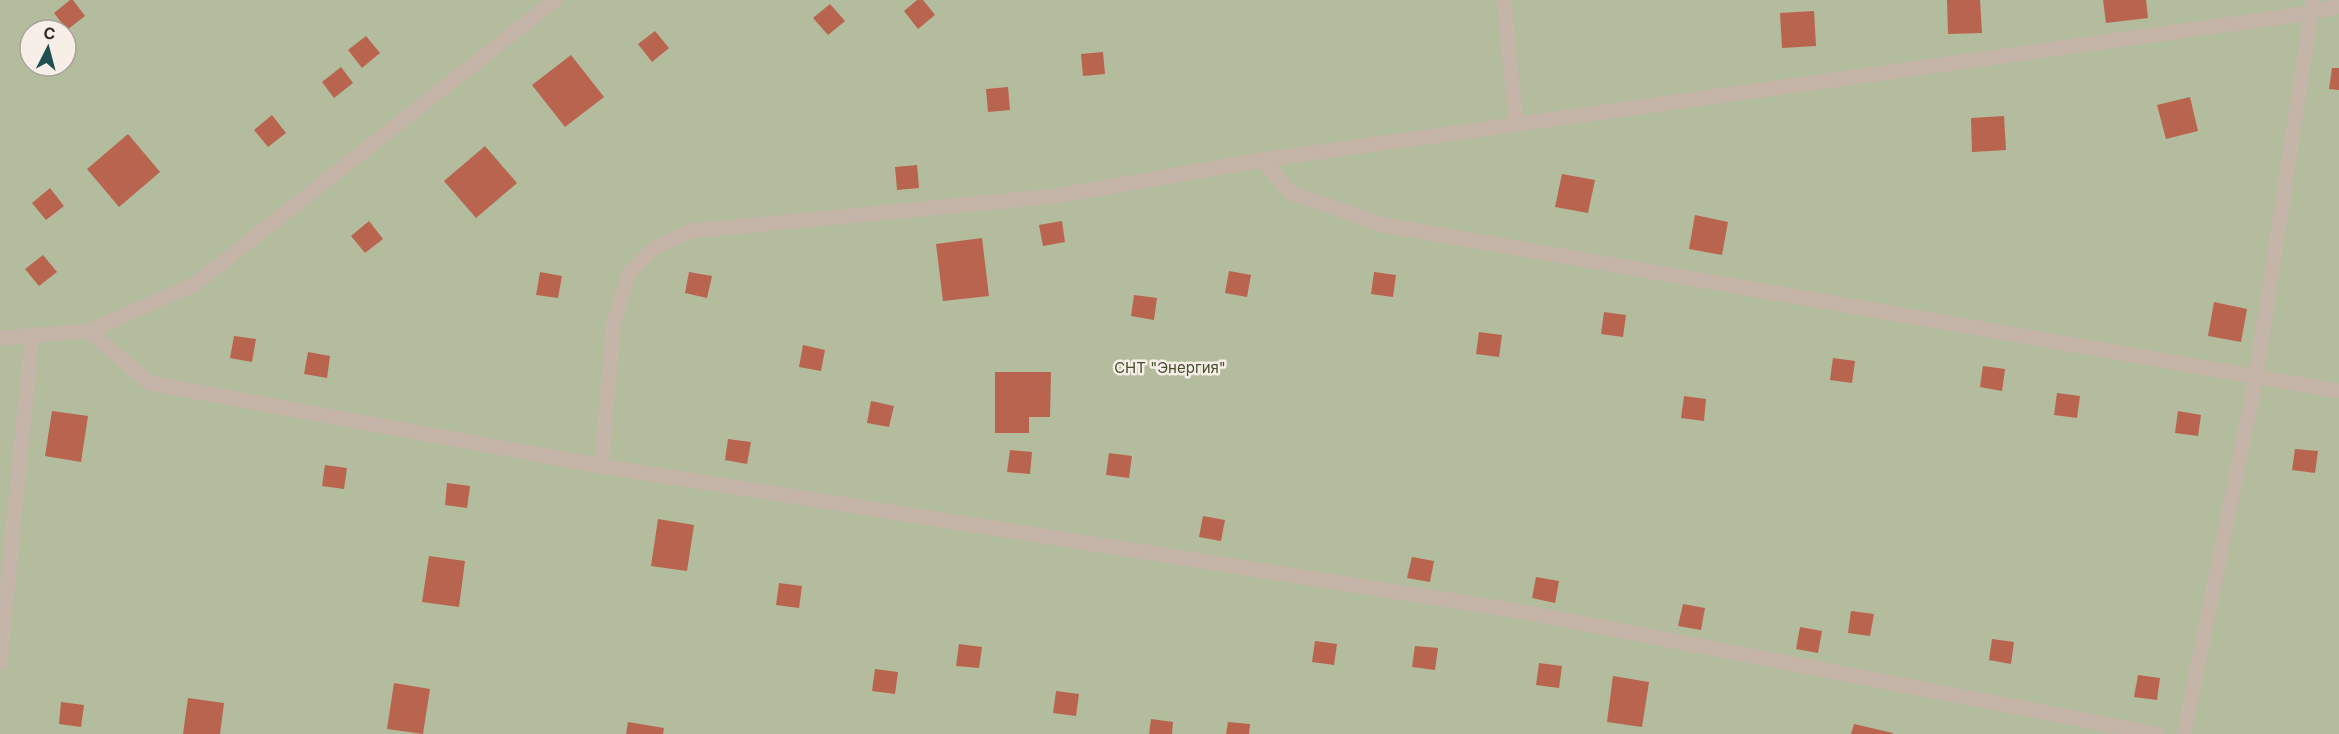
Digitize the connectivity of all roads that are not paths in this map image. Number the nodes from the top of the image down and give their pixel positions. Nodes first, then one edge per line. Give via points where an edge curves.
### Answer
1 (555, 0) edge
2 (1504, 0) edge
3 (2339, 6) edge
4 (2312, 7) edge
5 (1516, 123) junction
6 (1262, 160) junction
7 (89, 331) junction
8 (32, 336) junction
9 (0, 338) edge
10 (2256, 377) junction
11 (2339, 391) edge
12 (601, 466) junction
13 (0, 663) edge
14 (2157, 734) edge
15 (2184, 734) edge

1 - 7 lane via 195,284
2 - 5 lane
3 - 4 lane
4 - 5 lane
4 - 10 lane
5 - 6 lane
6 - 10 lane via 1291,193 1384,225
6 - 12 lane via 1056,196 691,231 654,248 629,273 614,321
7 - 8 lane
7 - 12 lane via 149,383
8 - 9 lane
8 - 13 lane
10 - 11 lane
10 - 15 lane
12 - 14 lane via 1518,611

